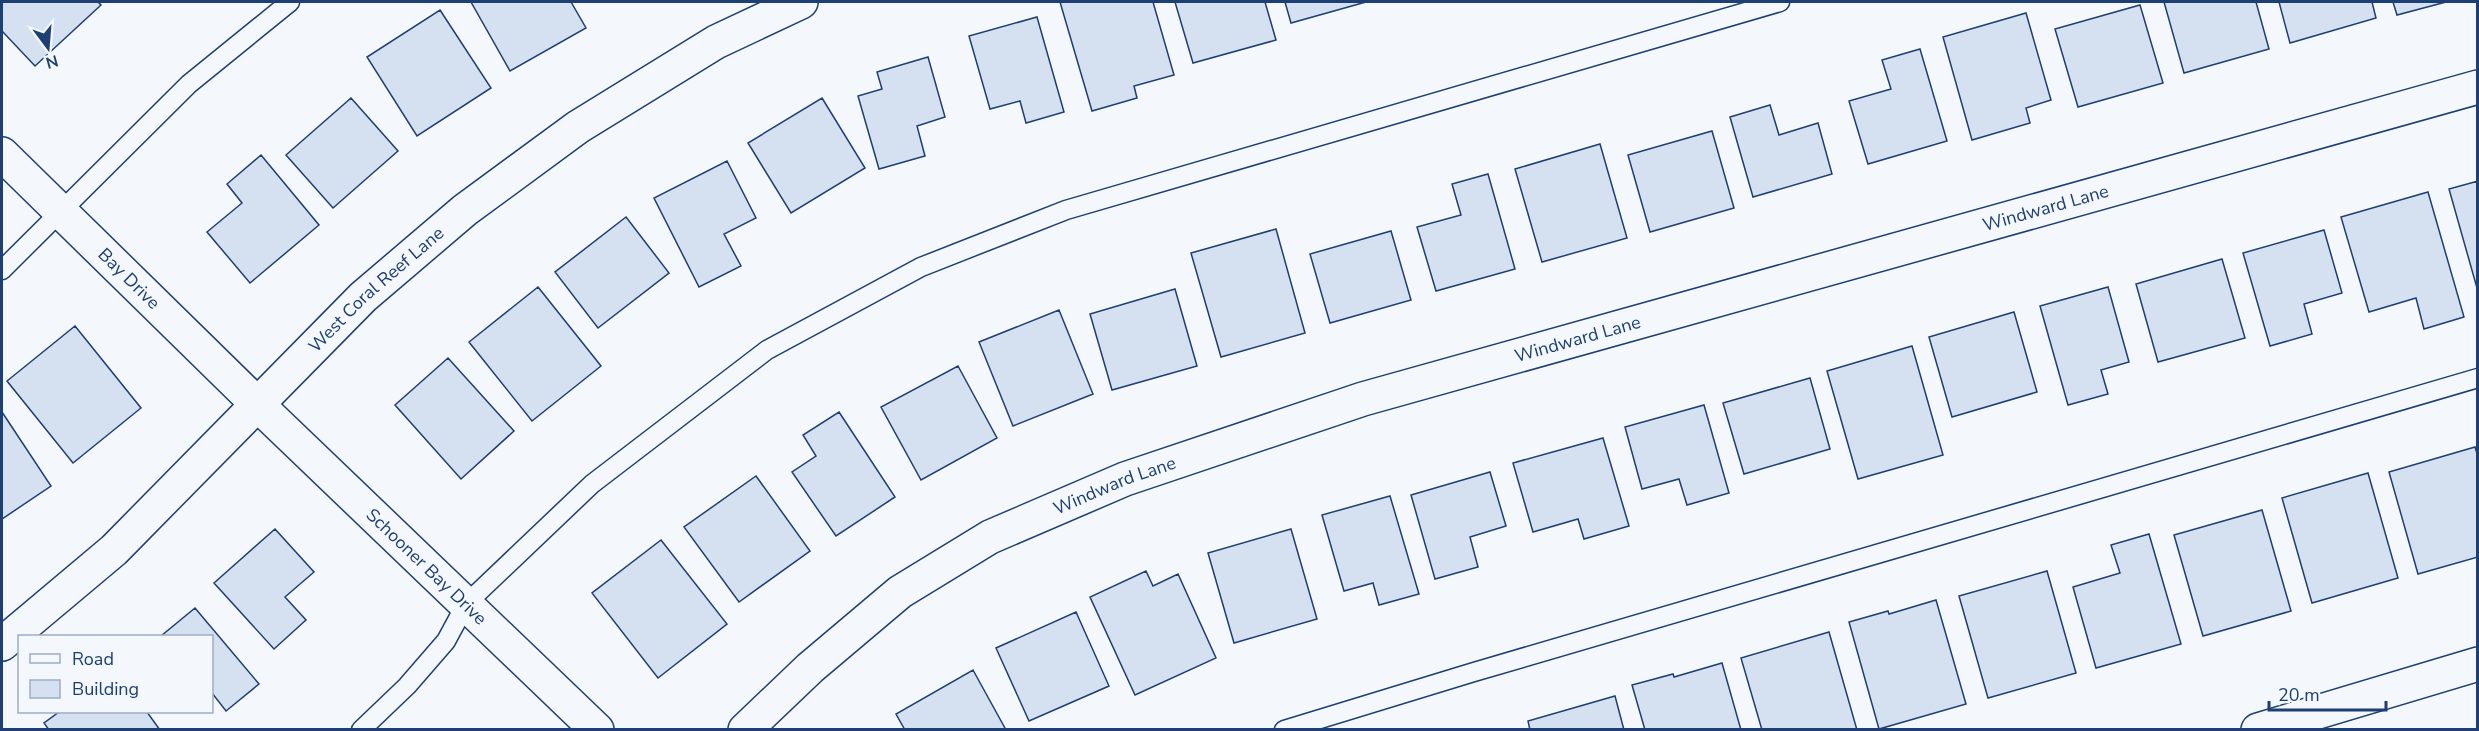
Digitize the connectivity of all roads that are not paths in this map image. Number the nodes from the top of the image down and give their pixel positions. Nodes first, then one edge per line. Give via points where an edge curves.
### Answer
1 (290, 2) edge
2 (801, 2) edge
3 (1780, 2) edge
4 (2478, 87) edge
5 (2, 154) edge
6 (61, 212) junction
7 (2, 270) edge
8 (2478, 378) edge
9 (257, 404) junction
10 (466, 604) junction
11 (2, 644) edge
12 (2474, 667) edge
13 (361, 729) edge
14 (597, 729) edge
15 (745, 729) edge
16 (1284, 729) edge
17 (2258, 729) edge

1 - 6 lane via 189,84
2 - 9 street, West Coral Reef Lane via 716,42 578,127 465,210 363,297
3 - 10 lane via 1066,210 921,267 767,350 592,484
4 - 15 street, Windward Lane via 1363,399 1125,479 990,537 900,592
5 - 6 street, Bay Drive
6 - 7 lane
6 - 9 street, Bay Drive
8 - 16 lane
9 - 10 street, Schooner Bay Drive
9 - 11 street, West Coral Reef Lane via 114,550
10 - 13 lane via 446,641
10 - 14 street, Schooner Bay Drive
12 - 17 street

